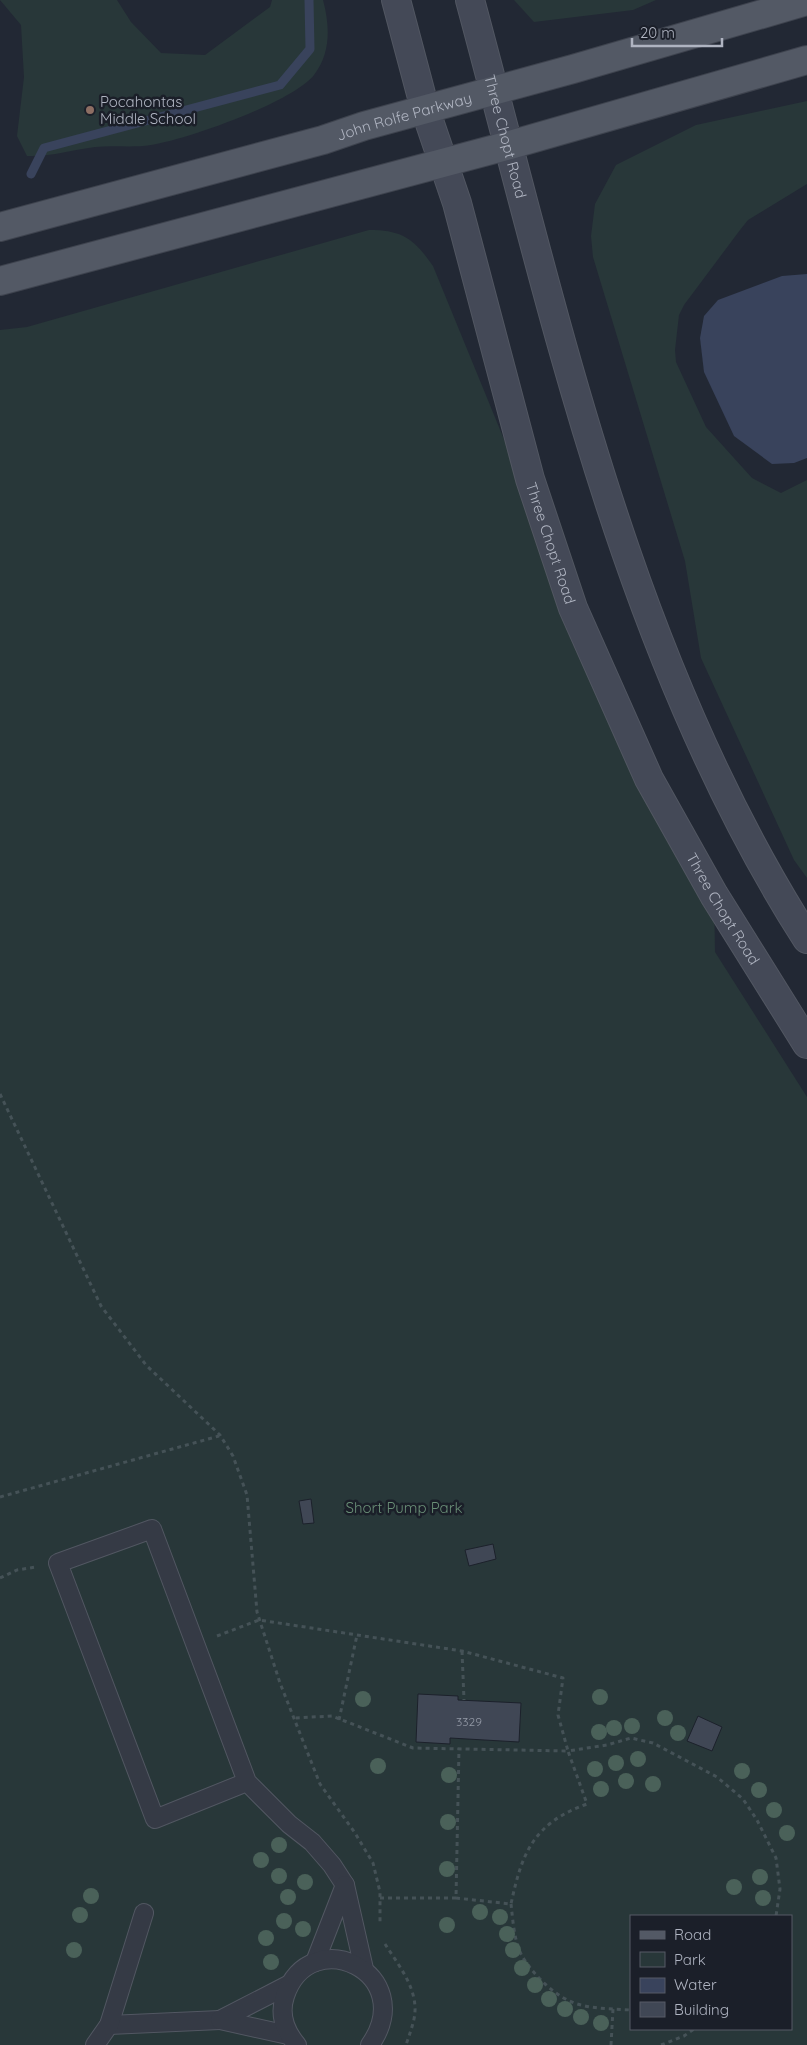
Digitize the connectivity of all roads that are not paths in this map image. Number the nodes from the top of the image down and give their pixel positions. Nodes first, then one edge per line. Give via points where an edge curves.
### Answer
1 (396, 0) edge
2 (470, 0) edge
3 (807, 1) edge
4 (807, 60) edge
5 (494, 90) junction
6 (426, 109) junction
7 (510, 145) junction
8 (443, 161) junction
9 (0, 227) edge
10 (0, 281) edge
11 (807, 939) edge
12 (807, 1044) edge
13 (247, 1782) junction
14 (345, 1885) junction
15 (144, 1913) dead end
16 (315, 1962) junction
17 (364, 1969) junction
18 (288, 1985) junction
19 (220, 2020) junction
20 (109, 2025) junction
21 (293, 2040) edge
22 (95, 2045) edge
23 (370, 2045) edge

1 - 6 main road, Three Chopt Road
2 - 5 main road, Three Chopt Road
3 - 5 main road, John Rolfe Parkway
4 - 7 main road
5 - 6 main road, John Rolfe Parkway
5 - 7 main road, Three Chopt Road
6 - 8 main road, Three Chopt Road
6 - 9 main road, John Rolfe Parkway
7 - 8 main road
7 - 11 main road, Three Chopt Road via 602,484 645,602 689,713 744,832
8 - 10 main road
8 - 12 main road, Three Chopt Road via 530,479 573,608 650,778 714,895
13 - 13 lane via 152,1528 58,1563 155,1819
13 - 14 lane via 312,1842
14 - 16 lane
14 - 17 lane
15 - 20 lane
16 - 17 lane via 349,1961
16 - 18 lane via 300,1971
17 - 23 lane via 376,1982 383,1998 384,2016
18 - 19 lane
18 - 21 lane via 283,2001 283,2018
19 - 20 lane
19 - 21 lane
20 - 22 lane

